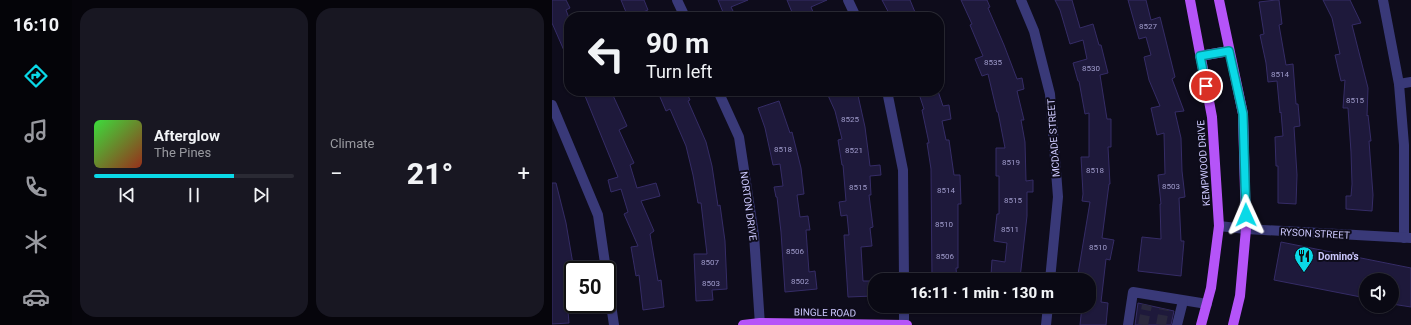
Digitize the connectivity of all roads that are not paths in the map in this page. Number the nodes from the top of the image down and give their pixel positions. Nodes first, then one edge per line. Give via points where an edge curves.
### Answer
1 (677, 0) edge
2 (848, 0) edge
3 (1021, 0) edge
4 (1190, 0) edge
5 (1219, 0) edge
6 (1382, 0) edge
7 (682, 12) edge
8 (854, 12) edge
9 (1229, 51) junction
10 (1200, 56) junction
11 (1411, 82) edge
12 (1400, 84) junction
13 (720, 96) edge
14 (888, 96) edge
15 (552, 105) edge
16 (1220, 226) junction
17 (1246, 229) junction
18 (1408, 238) edge
19 (605, 261) edge
20 (904, 273) edge
21 (1051, 273) edge
22 (1167, 298) junction
23 (1183, 301) junction
24 (1207, 304) junction
25 (1164, 309) tunnel mouth
26 (612, 313) edge
27 (904, 313) edge
28 (1047, 313) edge
29 (760, 324) edge
30 (614, 325) edge
31 (743, 325) edge
32 (905, 325) edge
33 (1046, 325) edge
34 (1128, 325) edge
35 (1177, 325) edge
36 (1201, 325) edge
37 (1233, 325) edge

1 - 7 street
2 - 8 street
3 - 21 street, MCDADE STREET via 1034,31 1050,94 1058,197
4 - 10 main road, KEMPWOOD DRIVE
5 - 9 main road
6 - 12 street
9 - 10 main road
9 - 17 main road via 1243,114
10 - 16 main road, KEMPWOOD DRIVE via 1212,117
11 - 12 street
12 - 18 street
13 - 29 street, NORTON DRIVE via 739,137 754,235
14 - 20 street via 903,170
15 - 19 street via 598,215
16 - 17 street, RYSON STREET
16 - 24 main road, KEMPWOOD DRIVE
17 - 18 street, RYSON STREET
17 - 37 main road via 1240,296
22 - 23 street
22 - 25 street
22 - 34 street via 1148,300 1133,292
23 - 24 street
23 - 35 street
24 - 36 main road, KEMPWOOD DRIVE
26 - 30 street
27 - 32 street
28 - 33 street
29 - 31 main road, BINGLE ROAD
29 - 32 main road, BINGLE ROAD

